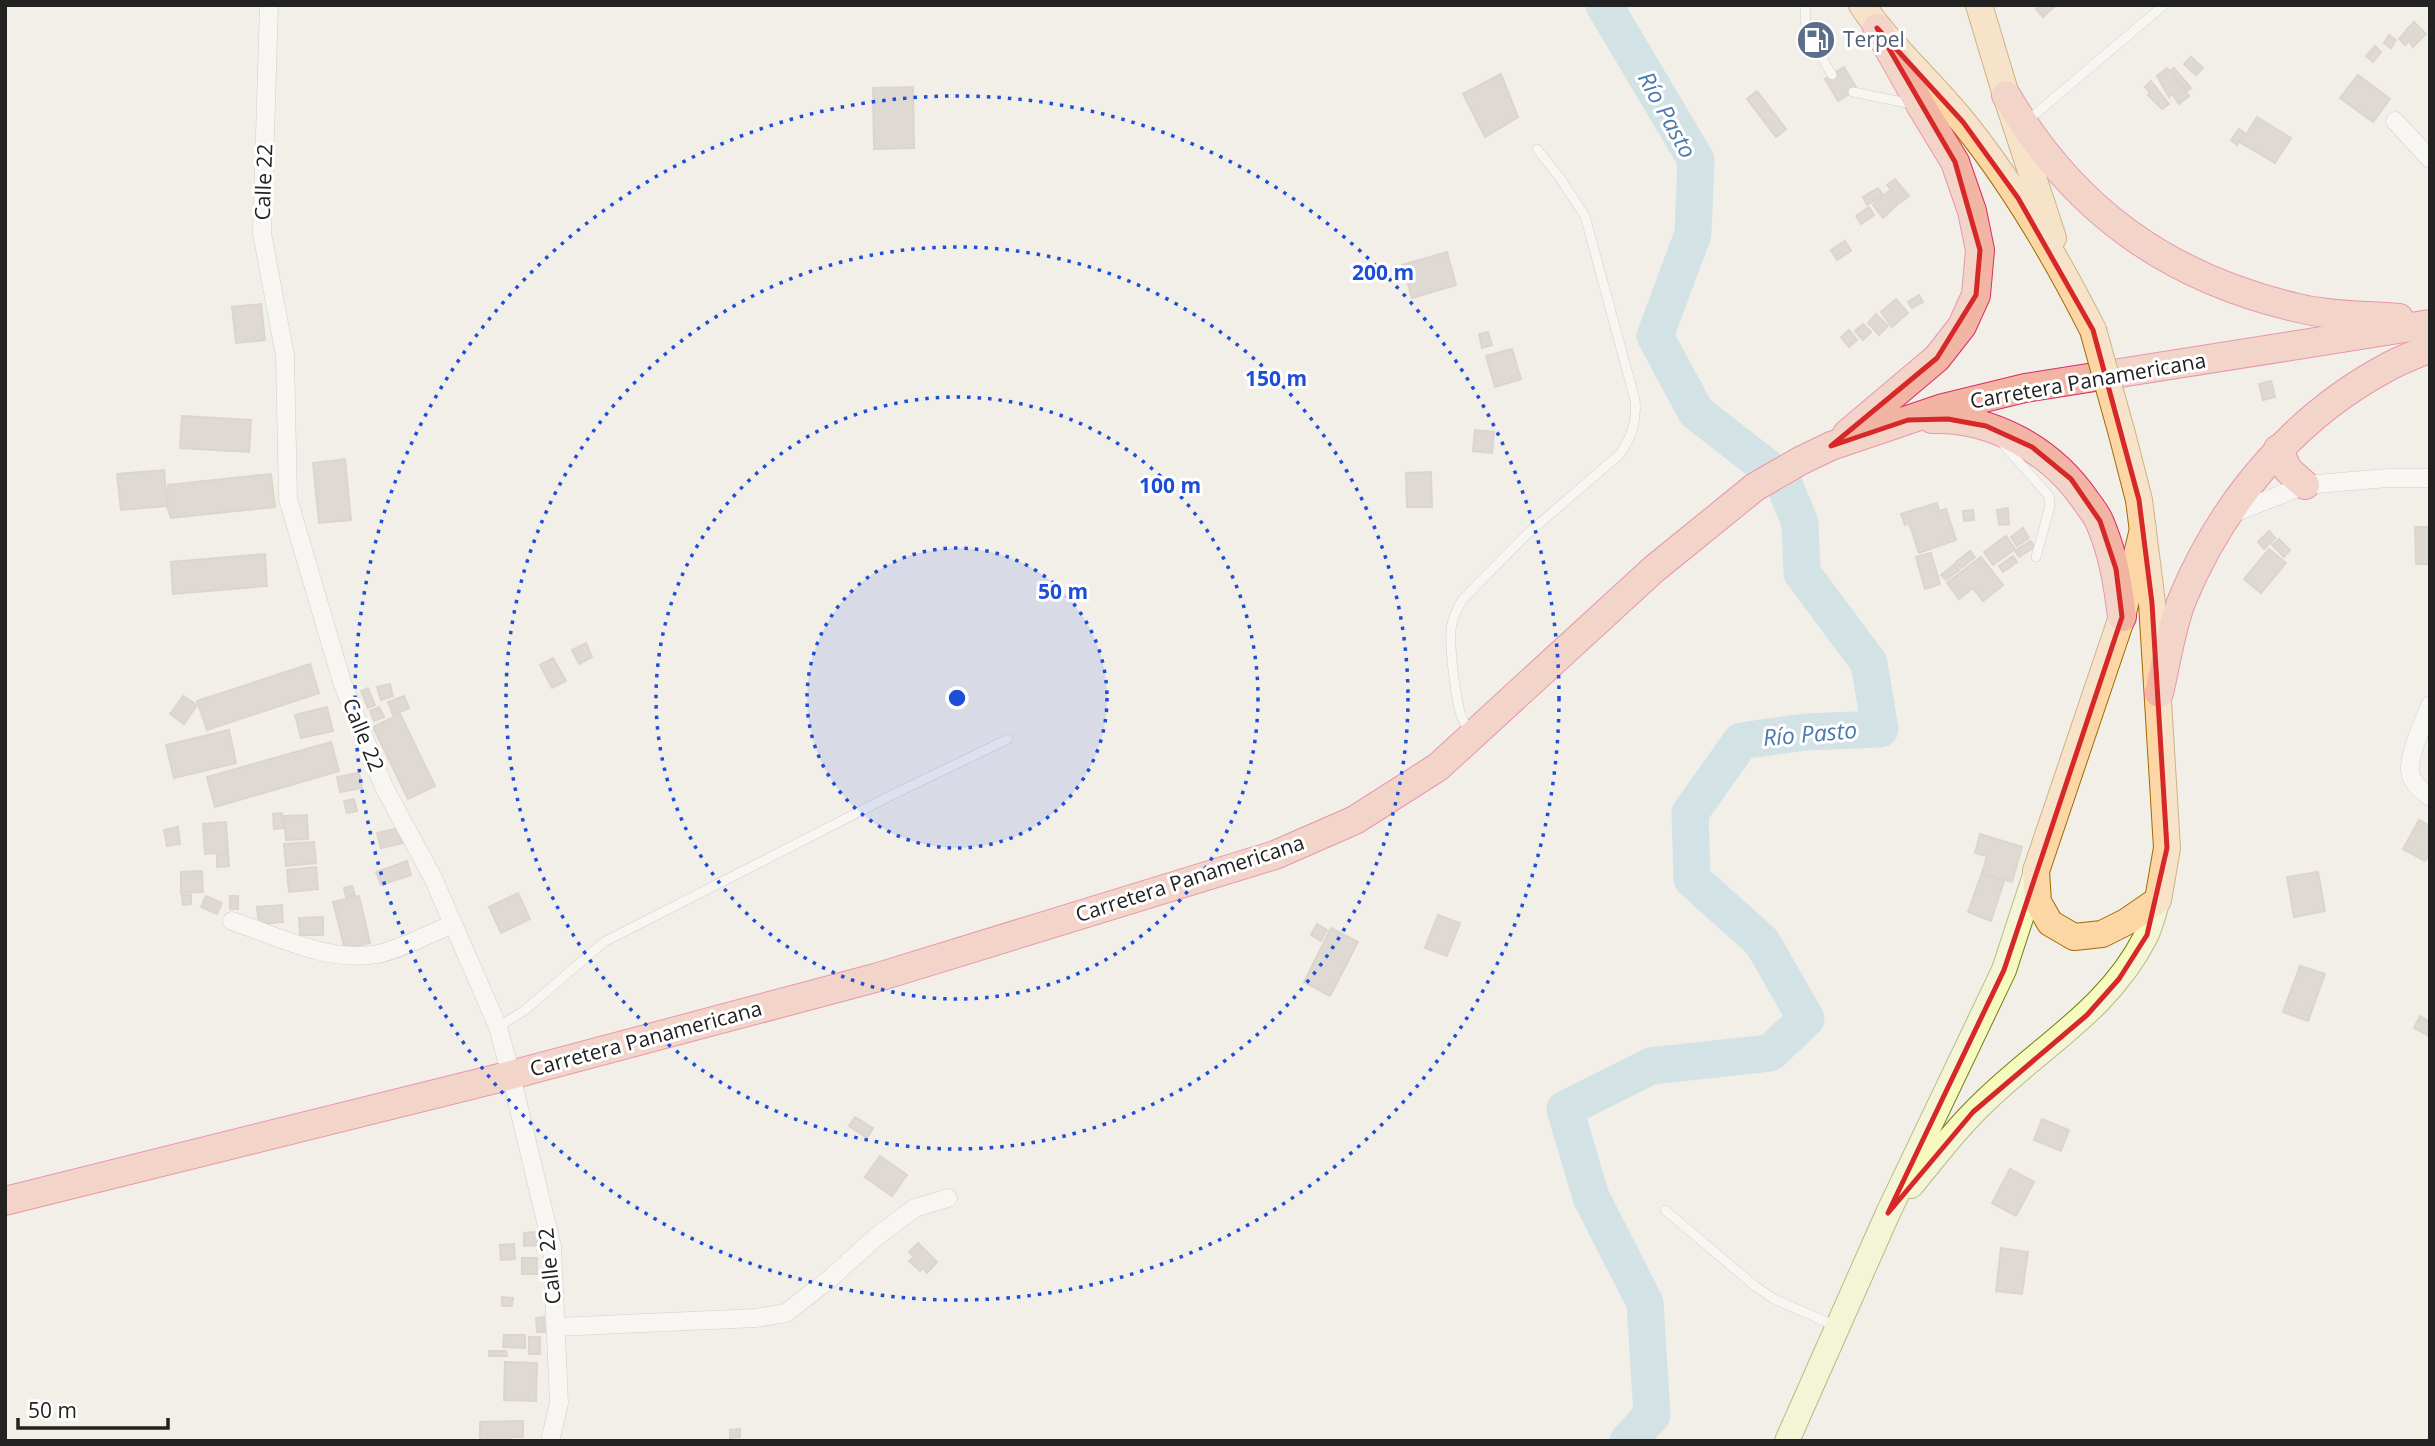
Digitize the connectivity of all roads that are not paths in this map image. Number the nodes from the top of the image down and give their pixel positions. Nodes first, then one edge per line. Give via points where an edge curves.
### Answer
1 (269, 5) edge
2 (1805, 5) edge
3 (1862, 5) edge
4 (1979, 5) edge
5 (2164, 5) edge
6 (1877, 28) junction
7 (1806, 29) dead end
8 (1820, 55) dead end
9 (1832, 75) dead end
10 (1853, 92) dead end
11 (2006, 95) junction
12 (1921, 106) junction
13 (2395, 121) dead end
14 (2022, 124) junction
15 (1537, 149) dead end
16 (2430, 159) edge
17 (2063, 270) junction
18 (2430, 322) edge
19 (2430, 348) edge
20 (1908, 420) junction
21 (1986, 426) junction
22 (1831, 446) junction
23 (2278, 449) junction
24 (2430, 478) edge
25 (2305, 485) junction
26 (2224, 517) junction
27 (2143, 529) junction
28 (2036, 557) dead end
29 (2122, 617) junction
30 (2158, 693) junction
31 (2430, 705) edge
32 (1476, 734) junction
33 (1008, 739) dead end
34 (2430, 797) edge
35 (2036, 871) junction
36 (2158, 900) junction
37 (232, 921) dead end
38 (453, 924) junction
39 (498, 1027) junction
40 (512, 1075) junction
41 (948, 1198) dead end
42 (5, 1201) edge
43 (1665, 1210) dead end
44 (1888, 1213) junction
45 (556, 1327) junction
46 (1838, 1327) junction
47 (550, 1441) edge
48 (1787, 1441) edge

1 - 38 street, Calle 22 via 262,233 285,356 288,499 342,682 384,787
2 - 7 lane
3 - 6 main road
4 - 11 main road
5 - 14 lane
6 - 12 highway
6 - 17 main road via 1963,122
8 - 9 lane
10 - 12 lane
11 - 14 highway
11 - 17 main road
12 - 22 highway via 1955,162 1972,211 1980,250 1976,295 1962,326 1937,358
13 - 16 street
14 - 18 highway via 2065,178 2115,225 2172,263 2235,291 2301,309
15 - 32 lane via 1585,216 1635,400 1636,422 1620,454 1526,536 1456,611 1450,640 1458,699 1464,722
17 - 27 main road, bridge via 2093,330
18 - 20 highway, Carretera Panamericana via 2025,388
19 - 23 highway via 2386,368 2329,404
20 - 21 highway via 1948,419
20 - 22 highway, Carretera Panamericana
21 - 28 lane via 2049,496
21 - 29 highway via 2032,447 2071,479 2100,521 2116,569
22 - 32 highway, Carretera Panamericana via 1755,487 1654,569
23 - 25 highway via 2288,470
23 - 26 highway
24 - 25 street
25 - 26 street
26 - 30 highway via 2182,602
27 - 29 main road
27 - 30 main road
29 - 35 main road
30 - 36 main road via 2167,848
31 - 34 street via 2411,756 2410,775
32 - 40 highway, Carretera Panamericana via 1438,767 1355,820 1275,855 875,978
33 - 39 lane via 604,942 525,1010
35 - 36 main road via 2038,902 2050,923 2074,937 2102,934
35 - 44 main road via 2004,970
36 - 44 main road via 2147,935 2119,979 2087,1015 1973,1112
37 - 38 street via 339,954 378,954
38 - 39 street, Calle 22
39 - 40 street, Calle 22
40 - 42 highway, Carretera Panamericana
40 - 45 street, Calle 22 via 552,1247
41 - 45 street via 915,1208 786,1313
43 - 46 lane via 1764,1292
44 - 46 main road
45 - 47 street, Calle 22 via 559,1403
46 - 48 main road

